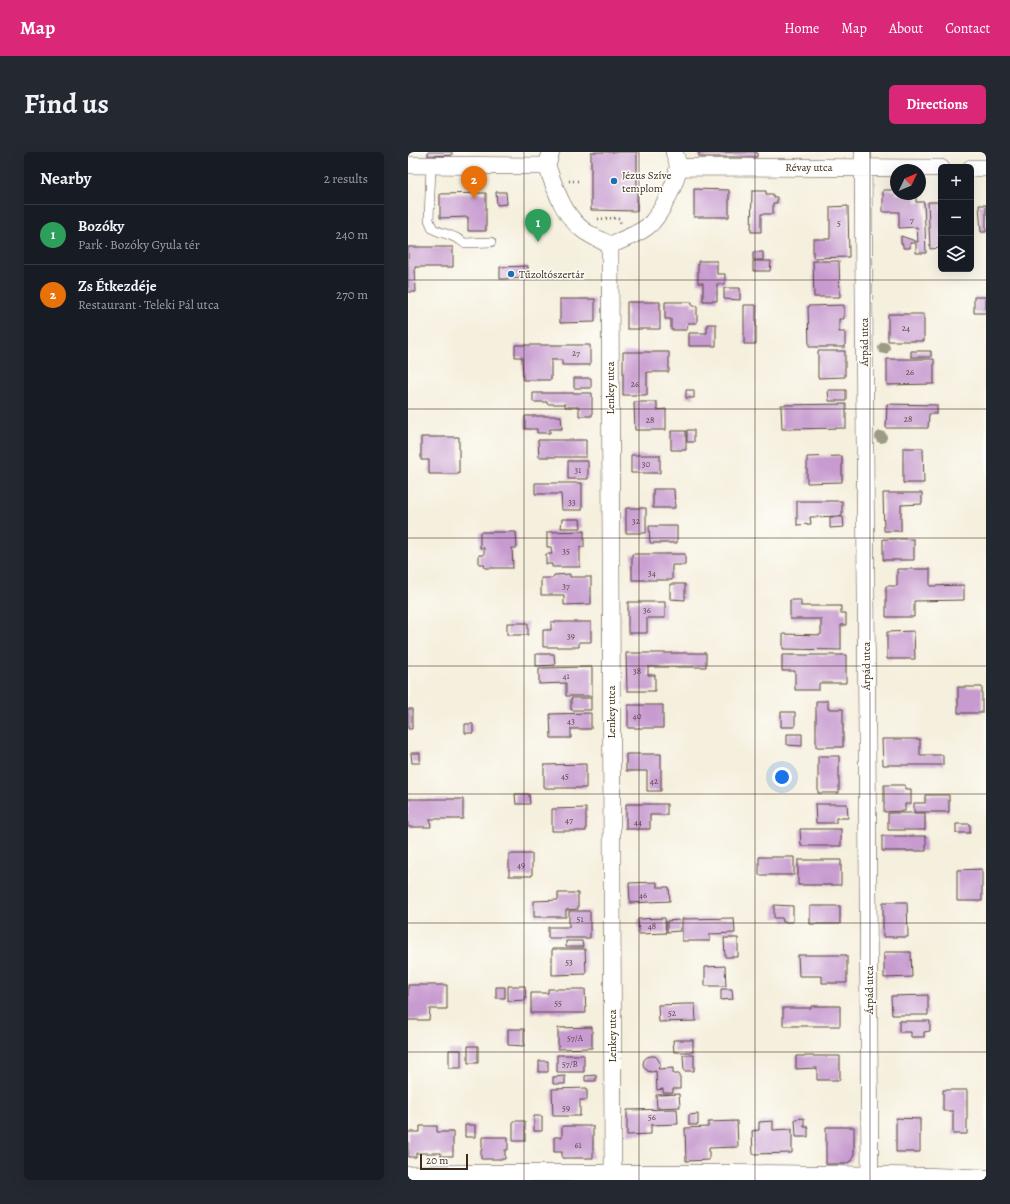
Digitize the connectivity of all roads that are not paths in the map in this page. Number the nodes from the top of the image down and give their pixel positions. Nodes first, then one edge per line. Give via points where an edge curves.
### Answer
1 (549, 159) edge
2 (676, 160) edge
3 (863, 160) edge
4 (408, 165) edge
5 (431, 165) junction
6 (938, 168) edge
7 (974, 168) edge
8 (986, 168) edge
9 (491, 242) dead end
10 (610, 245) junction
11 (408, 1174) edge
12 (613, 1176) edge
13 (870, 1177) edge
14 (986, 1178) edge

1 - 5 street
1 - 10 street via 560,198 569,216 582,229
2 - 3 street, Révay utca via 695,168
2 - 10 street via 672,189 661,210 647,227
3 - 6 street, Révay utca
3 - 13 street, Árpád utca
4 - 5 street
5 - 9 lane via 429,220 433,229 458,238 464,243
7 - 8 street
10 - 12 street, Lenkey utca
11 - 12 street
12 - 13 street
13 - 14 street

